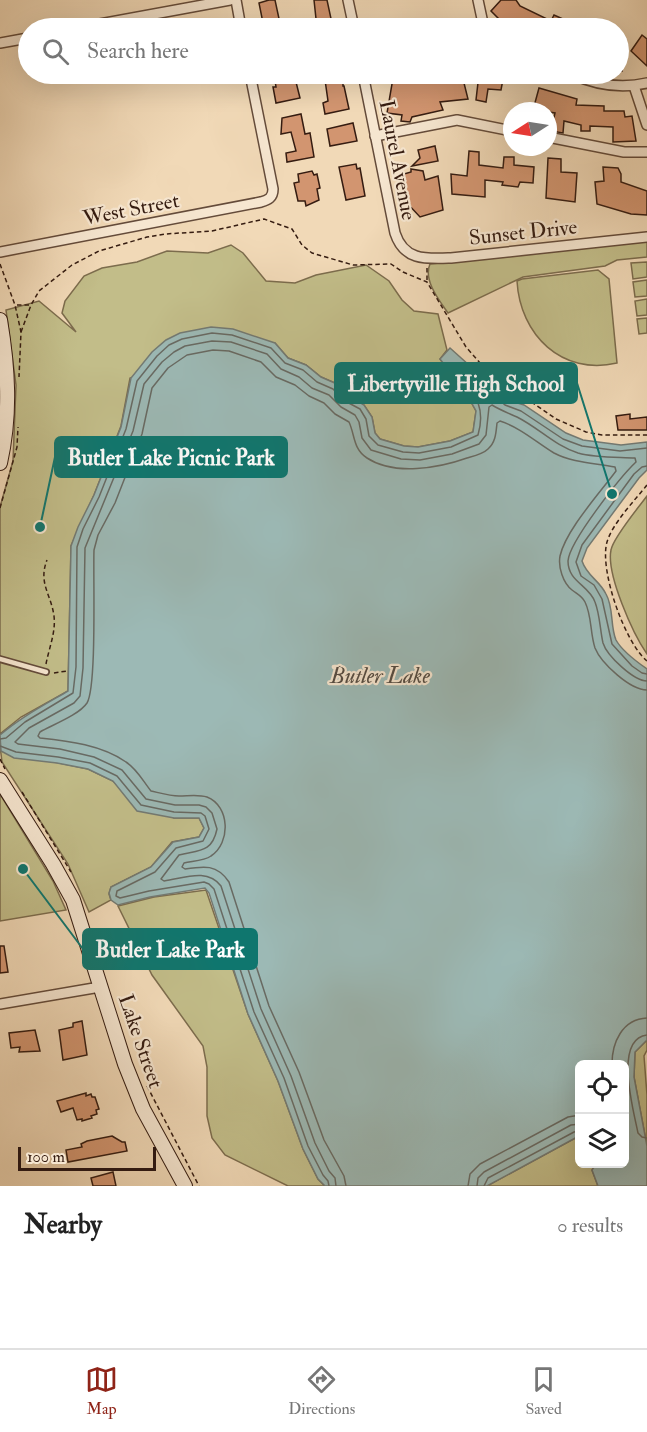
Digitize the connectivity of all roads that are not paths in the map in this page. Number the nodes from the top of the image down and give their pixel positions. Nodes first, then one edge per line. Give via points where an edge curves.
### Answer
1 (230, 0) edge
2 (236, 0) edge
3 (348, 0) edge
4 (478, 0) edge
5 (132, 18) edge
6 (239, 18) edge
7 (352, 18) edge
8 (482, 18) edge
9 (18, 40) edge
10 (0, 43) edge
11 (647, 83) edge
12 (252, 84) edge
13 (365, 84) edge
14 (605, 84) edge
15 (634, 86) junction
16 (647, 125) edge
17 (503, 129) edge
18 (375, 136) junction
19 (557, 139) edge
20 (647, 152) edge
21 (647, 237) edge
22 (405, 250) joint
23 (0, 252) edge
24 (0, 320) edge
25 (2, 440) edge
26 (0, 463) edge
27 (0, 659) edge
28 (46, 672) road end
29 (0, 780) edge
30 (100, 987) junction
31 (0, 1004) edge
32 (185, 1186) edge

1 - 5 street
2 - 6 street
3 - 7 street
4 - 8 street
9 - 10 street
11 - 15 street
12 - 23 street, West Street via 273,189 269,199
13 - 18 street, Laurel Avenue
14 - 15 street
15 - 16 street
17 - 18 street via 457,120
18 - 22 street, Laurel Avenue via 394,233
19 - 20 street via 624,152
21 - 22 street, Sunset Drive via 426,259
24 - 25 street via 9,391
25 - 26 street
27 - 28 lane
29 - 30 street, Lake Street via 73,900
30 - 31 street
30 - 32 street, Lake Street via 143,1109

